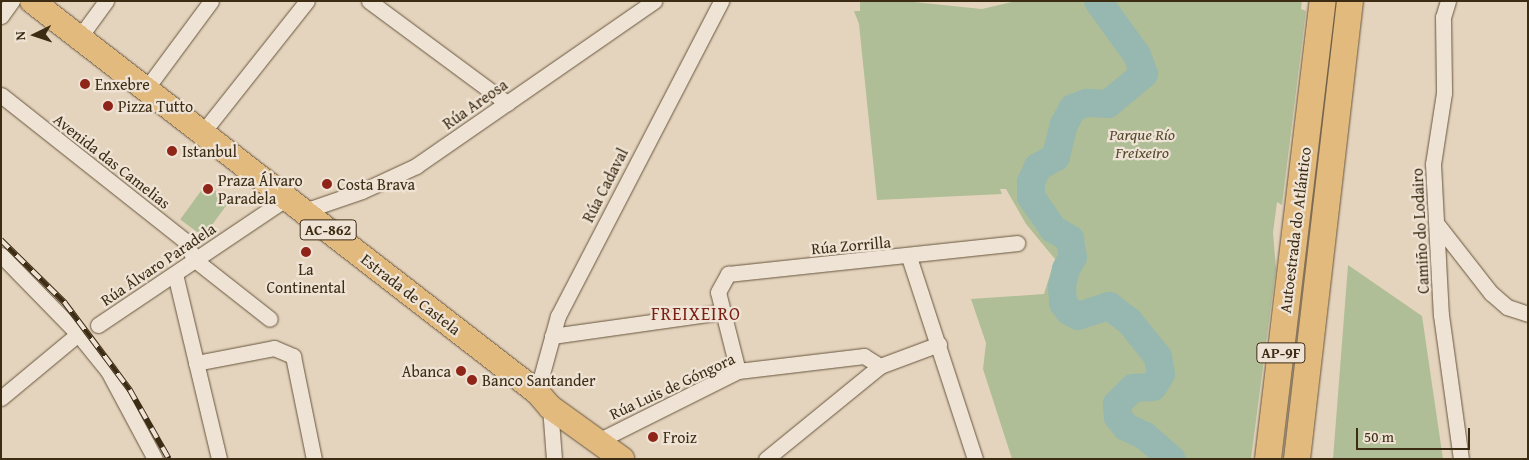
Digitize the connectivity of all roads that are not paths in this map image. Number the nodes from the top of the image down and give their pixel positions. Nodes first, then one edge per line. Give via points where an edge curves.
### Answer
1 (12, 1) edge
2 (32, 1) edge
3 (106, 1) edge
4 (211, 1) edge
5 (307, 1) edge
6 (369, 1) edge
7 (654, 1) edge
8 (721, 1) edge
9 (1324, 1) edge
10 (1350, 1) edge
11 (1448, 1) edge
12 (1, 16) edge
13 (79, 38) junction
14 (146, 89) junction
15 (1, 95) edge
16 (507, 103) junction
17 (203, 132) junction
18 (296, 205) junction
19 (1437, 224) junction
20 (1017, 243) dead end
21 (1, 254) edge
22 (909, 257) junction
23 (195, 260) junction
24 (175, 274) junction
25 (723, 312) junction
26 (1528, 314) edge
27 (270, 319) dead end
28 (98, 325) dead end
29 (78, 334) junction
30 (552, 336) junction
31 (939, 344) junction
32 (196, 363) junction
33 (880, 366) junction
34 (738, 370) junction
35 (1, 398) edge
36 (543, 399) junction
37 (598, 441) junction
38 (155, 459) edge
39 (219, 459) edge
40 (314, 459) edge
41 (554, 459) edge
42 (622, 459) edge
43 (766, 459) edge
44 (975, 459) edge
45 (1268, 459) edge
46 (1297, 459) edge
47 (1461, 459) edge

1 - 12 street
2 - 13 main road, Estrada de Castela / AC-862
3 - 13 street
4 - 14 street
5 - 17 street
6 - 16 street
7 - 16 street, Rúa Areosa
8 - 30 street, Rúa Cadaval via 558,316
9 - 45 highway, Autoestrada do Atlántico / AP-9F
10 - 46 highway, Autoestrada do Atlántico / AP-9F
11 - 19 street, Camiño do Lodairo via 1443,17 1444,92 1433,164
13 - 14 main road, Estrada de Castela / AC-862
14 - 17 main road, Estrada de Castela / AC-862
15 - 23 street, Avenida das Camelias via 184,240
16 - 18 street, Rúa Areosa via 416,166 362,191
17 - 18 main road, Estrada de Castela / AC-862
18 - 23 street, Rúa Álvaro Paradela
18 - 36 main road, Estrada de Castela / AC-862
19 - 26 street via 1491,293 1507,307
19 - 47 street, Camiño do Lodairo via 1441,315
20 - 22 street, Rúa Zorrilla
21 - 29 street
22 - 25 street, Rúa Zorrilla via 728,274 718,292
22 - 31 street
23 - 24 street, Rúa Álvaro Paradela
23 - 27 street
24 - 28 street, Rúa Álvaro Paradela
24 - 32 street
25 - 30 street
25 - 34 street
29 - 35 street
29 - 38 street via 108,371
30 - 36 street, Rúa Cadaval
31 - 33 street
31 - 44 street
32 - 39 street
32 - 40 street via 274,348 293,356
33 - 34 street, Rúa Luis de Góngora via 864,356
33 - 43 street
34 - 37 street, Rúa Luis de Góngora
36 - 37 main road, Estrada de Castela / AC-862
36 - 41 street, Rúa Cadaval
37 - 42 main road, Estrada de Castela / AC-862

